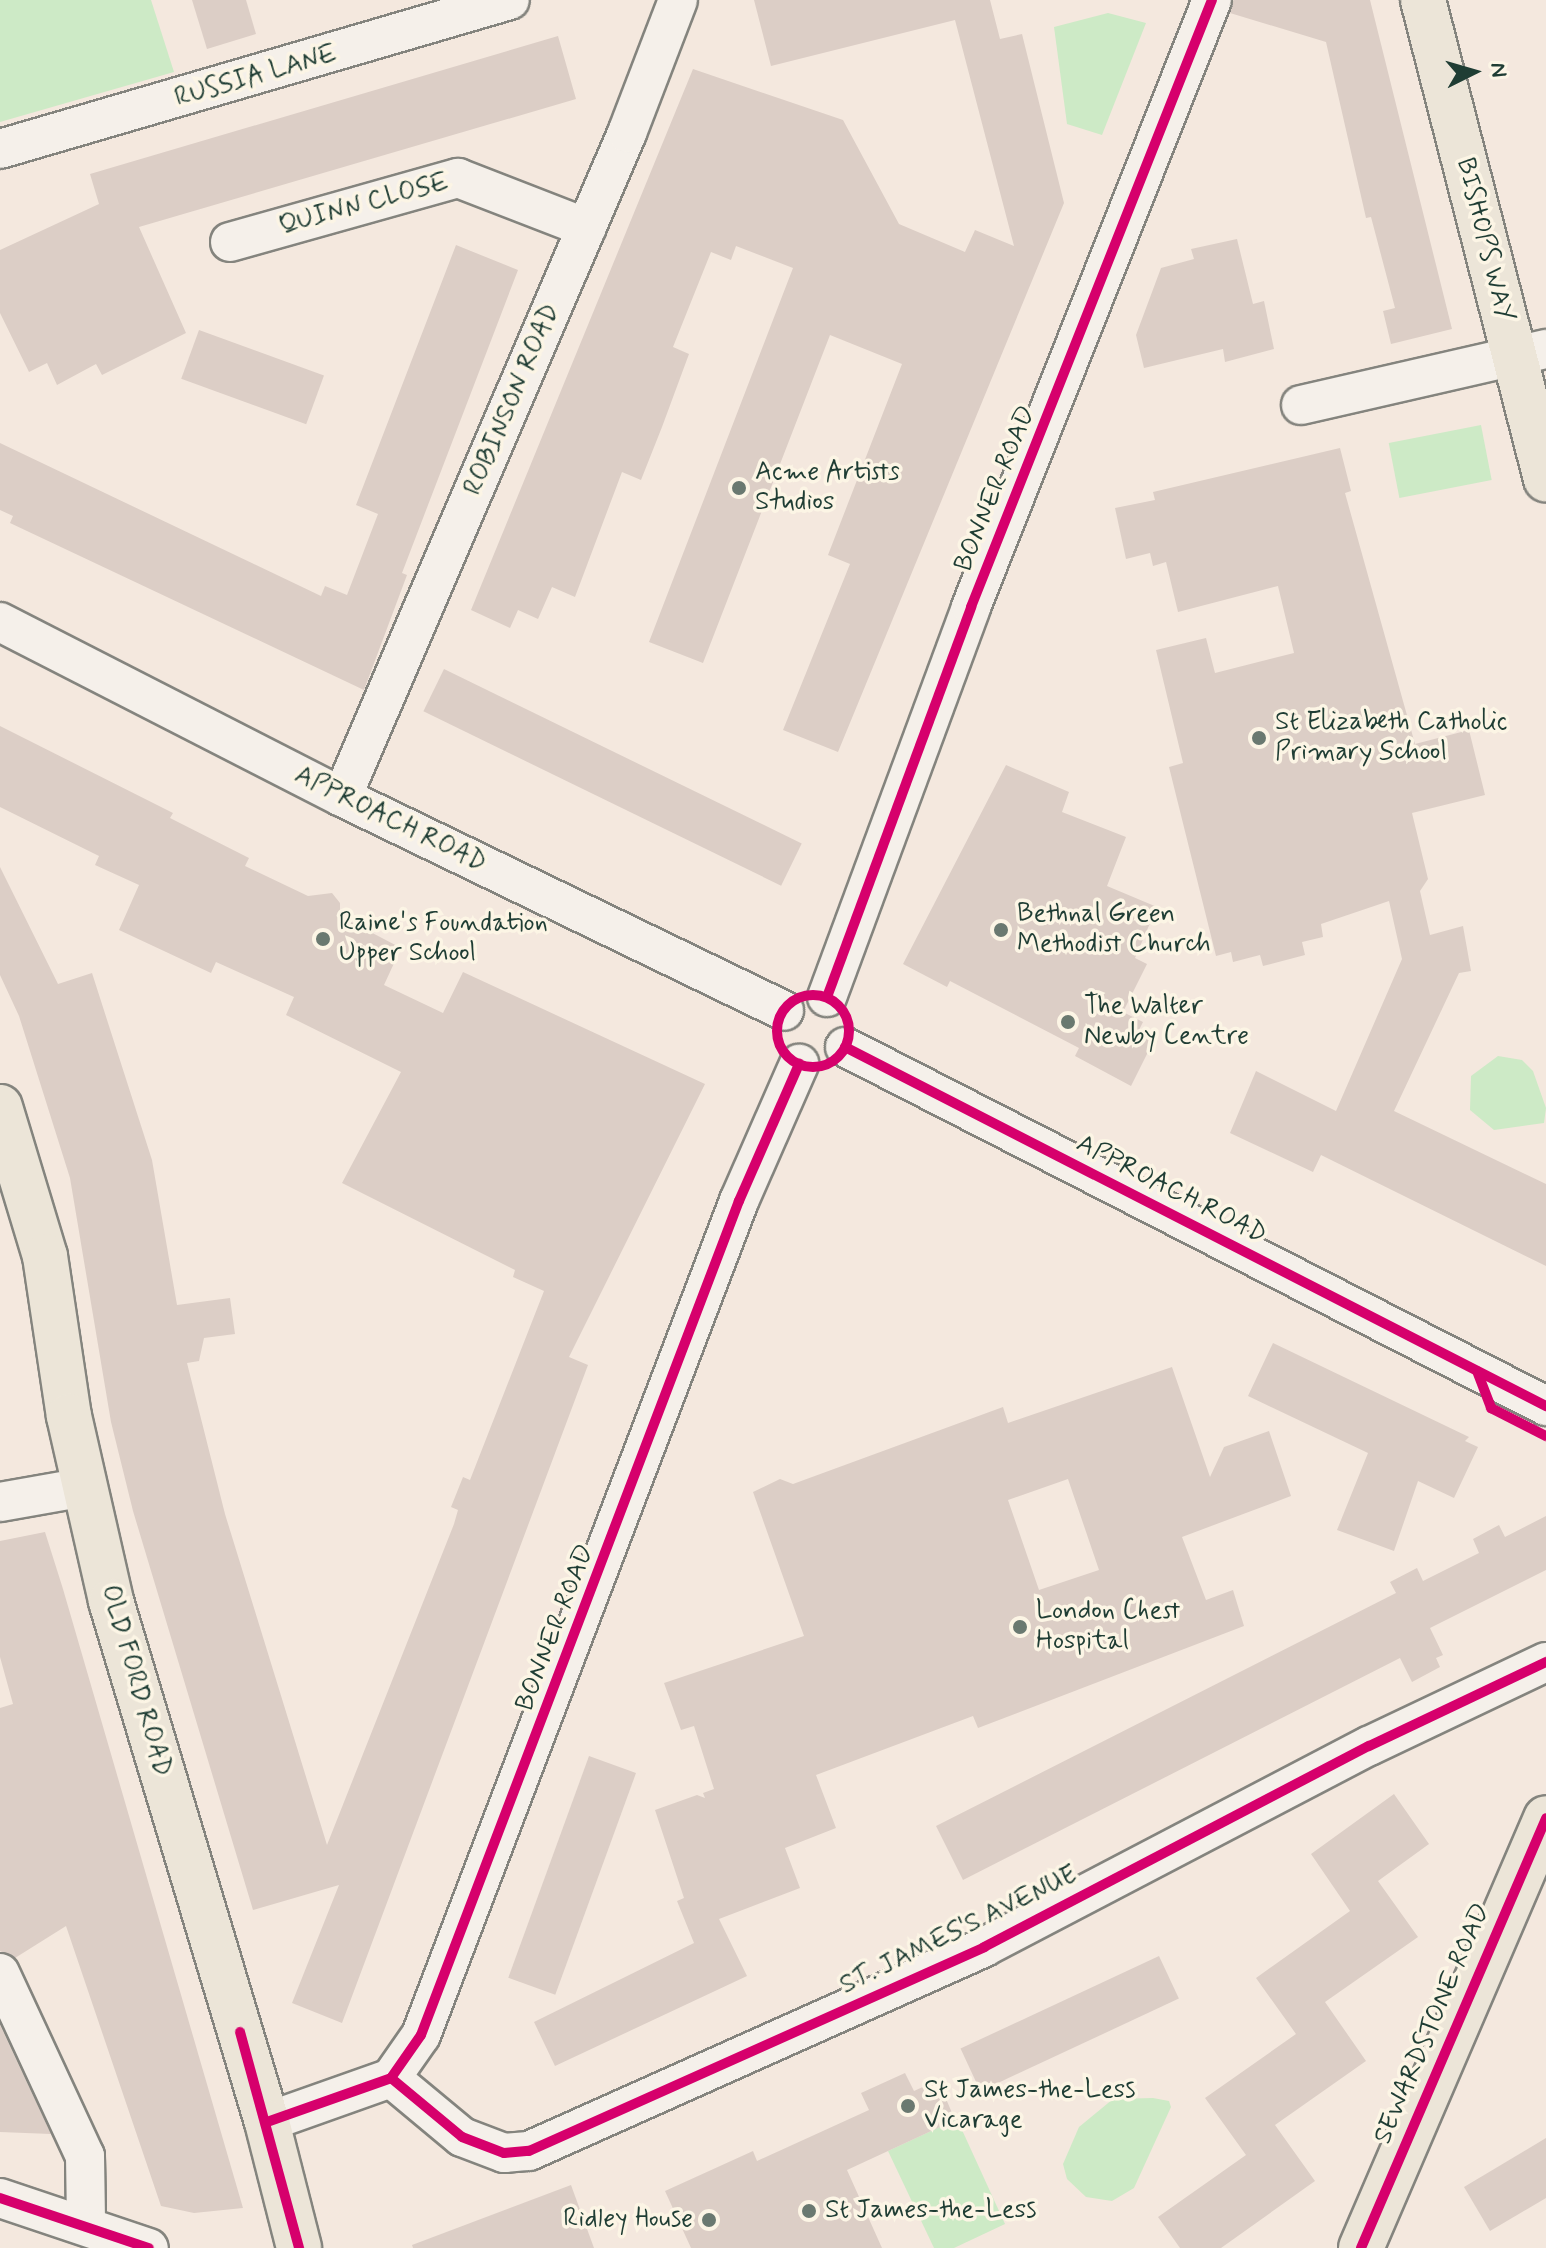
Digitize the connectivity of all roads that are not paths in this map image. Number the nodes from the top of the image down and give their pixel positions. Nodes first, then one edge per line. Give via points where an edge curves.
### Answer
1 (510, 0) edge
2 (678, 0) edge
3 (1212, 0) edge
4 (1423, 0) edge
5 (0, 149) edge
6 (587, 228) junction
7 (230, 242) dead end
8 (1530, 352) edge
9 (1301, 405) dead end
10 (1546, 479) edge
11 (0, 622) edge
12 (342, 797) junction
13 (827, 997) junction
14 (784, 1011) junction
15 (845, 1047) junction
16 (799, 1064) junction
17 (0, 1107) edge
18 (1546, 1406) edge
19 (85, 1487) junction
20 (0, 1502) edge
21 (1546, 1662) edge
22 (1546, 1818) edge
23 (0, 1973) edge
24 (391, 2078) junction
25 (267, 2122) junction
26 (0, 2198) edge
27 (86, 2223) junction
28 (292, 2246) edge
29 (149, 2248) edge
30 (1361, 2248) edge

1 - 5 street, RUSSIA LANE
2 - 6 street, ROBINSON ROAD
3 - 13 street, BONNER ROAD via 980,588
4 - 8 main road, BISHOPS WAY
6 - 7 street, QUINN CLOSE via 458,178
6 - 12 street, ROBINSON ROAD
8 - 9 street
8 - 10 main road, BISHOPS WAY
11 - 12 street, APPROACH ROAD
12 - 14 street, APPROACH ROAD
13 - 14 street via 799,997
13 - 15 street via 846,1015
14 - 16 street via 778,1025 781,1045
15 - 16 street via 829,1063
15 - 18 street, APPROACH ROAD
16 - 24 street, BONNER ROAD via 739,1201 424,2028
17 - 19 main road, OLD FORD ROAD via 45,1256
19 - 20 street
19 - 25 main road, OLD FORD ROAD via 111,1601
21 - 24 street, ST. JAMES'S AVENUE via 1369,1746 984,1947 529,2151 504,2153 462,2137
22 - 30 main road, SEWARDSTONE ROAD
23 - 27 street via 85,2156
24 - 25 street
25 - 28 main road, OLD FORD ROAD
26 - 27 street
27 - 29 street

